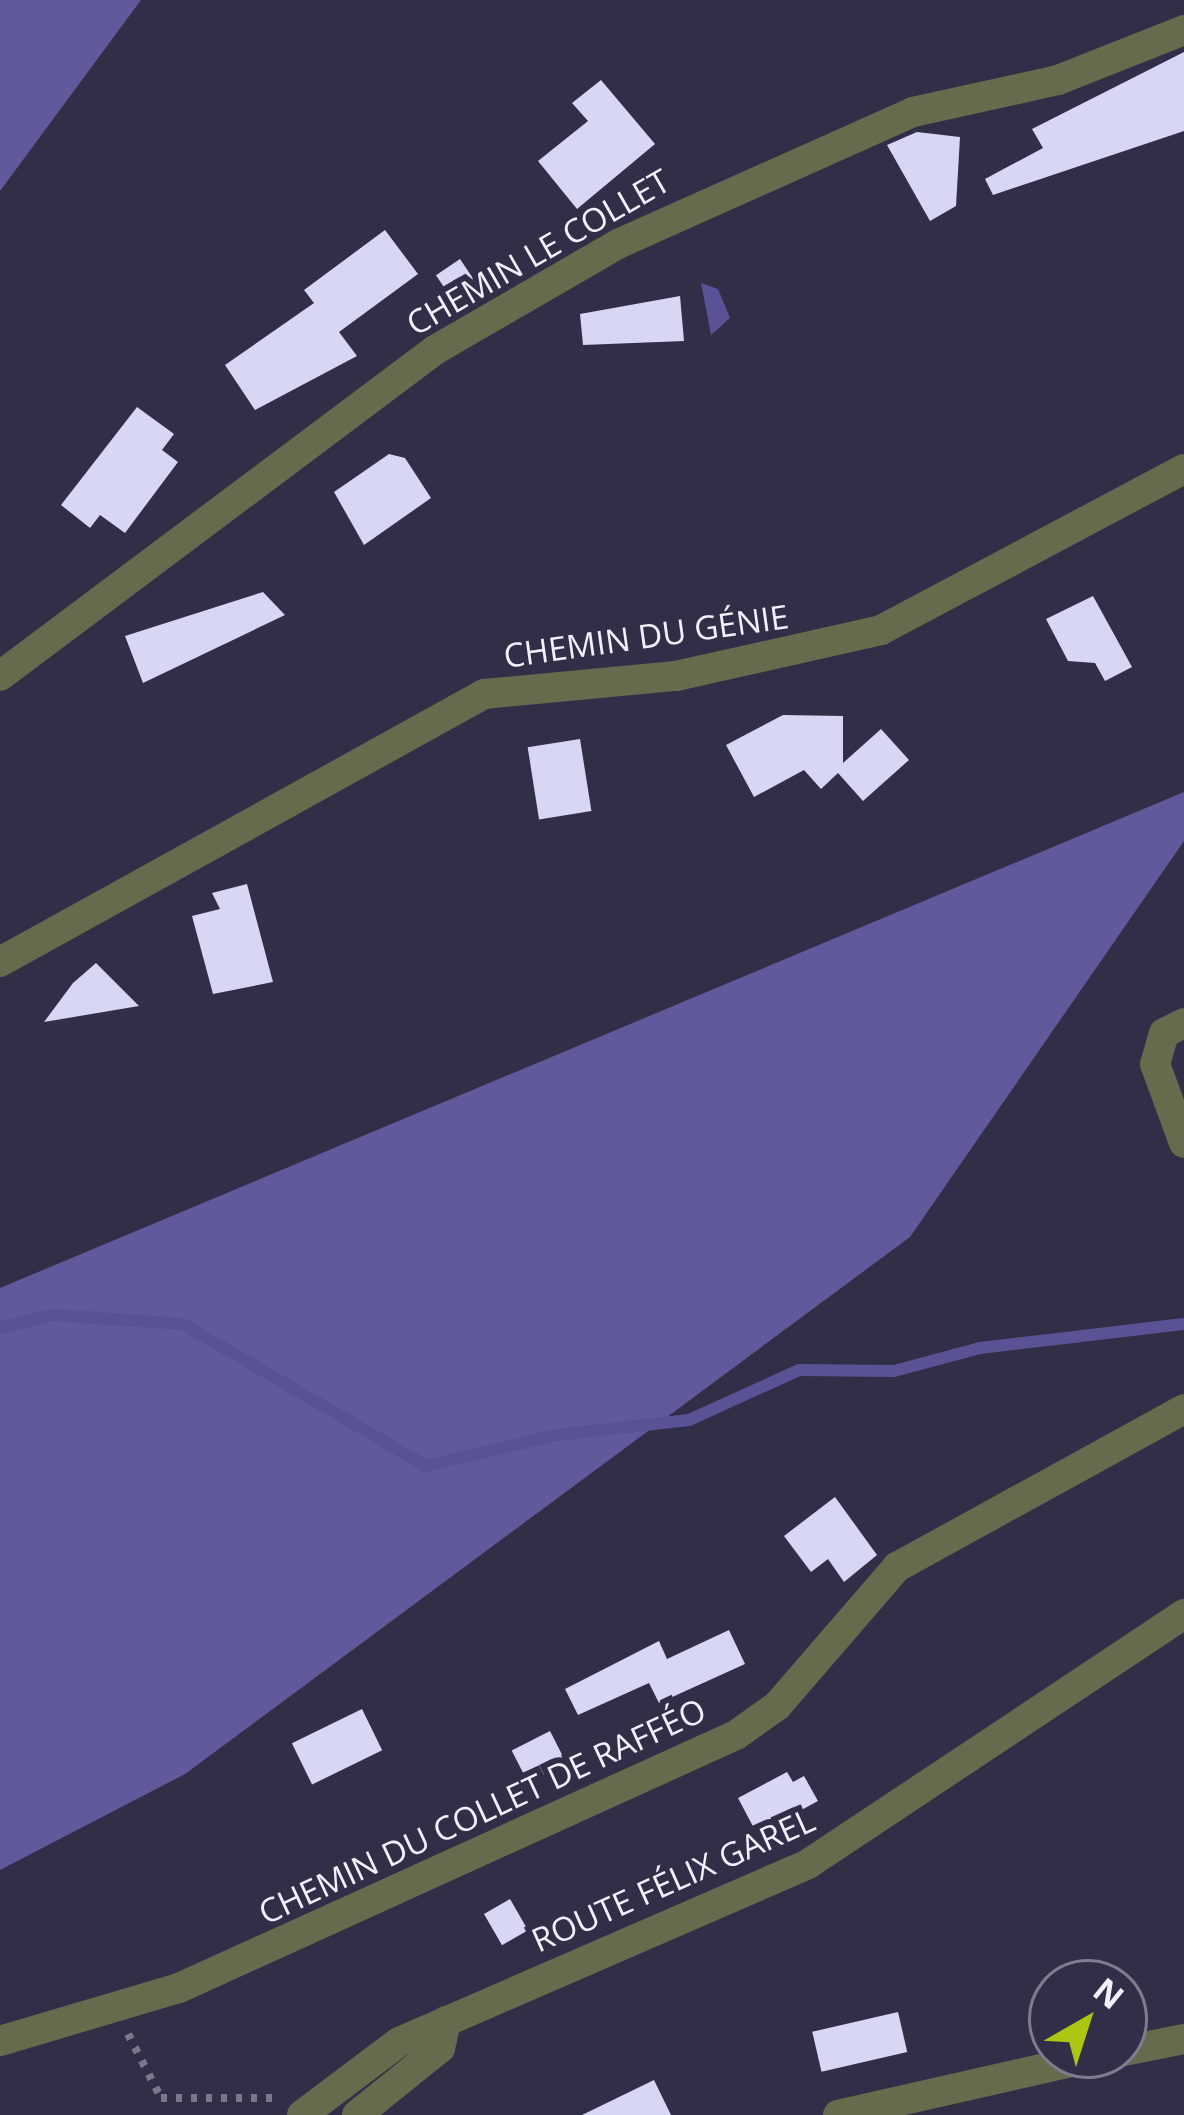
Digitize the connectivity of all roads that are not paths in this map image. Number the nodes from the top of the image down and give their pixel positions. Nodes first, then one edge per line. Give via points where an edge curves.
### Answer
1 (1184, 30) edge
2 (1184, 470) edge
3 (0, 676) edge
4 (0, 962) edge
5 (1184, 1023) edge
6 (1184, 1143) edge
7 (1184, 1409) edge
8 (1184, 1614) edge
9 (446, 2020) junction
10 (1184, 2039) edge
11 (0, 2041) edge
12 (1148, 2046) edge
13 (1028, 2072) edge
14 (310, 2107) edge
15 (358, 2115) edge
16 (838, 2115) edge

1 - 3 street, CHEMIN LE COLLET via 1058,80 913,112 617,244 435,350
2 - 4 street, CHEMIN DU GÉNIE via 881,630 676,676 484,694
5 - 6 street via 1164,1033 1155,1064
7 - 11 street, CHEMIN DU COLLET DE RAFFÉO via 897,1567 777,1706 736,1735 179,1988 111,2001
8 - 9 street, ROUTE FÉLIX GAREL via 808,1864
9 - 14 street, ROUTE FÉLIX GAREL
9 - 15 street via 440,2048
10 - 12 street
13 - 16 street

